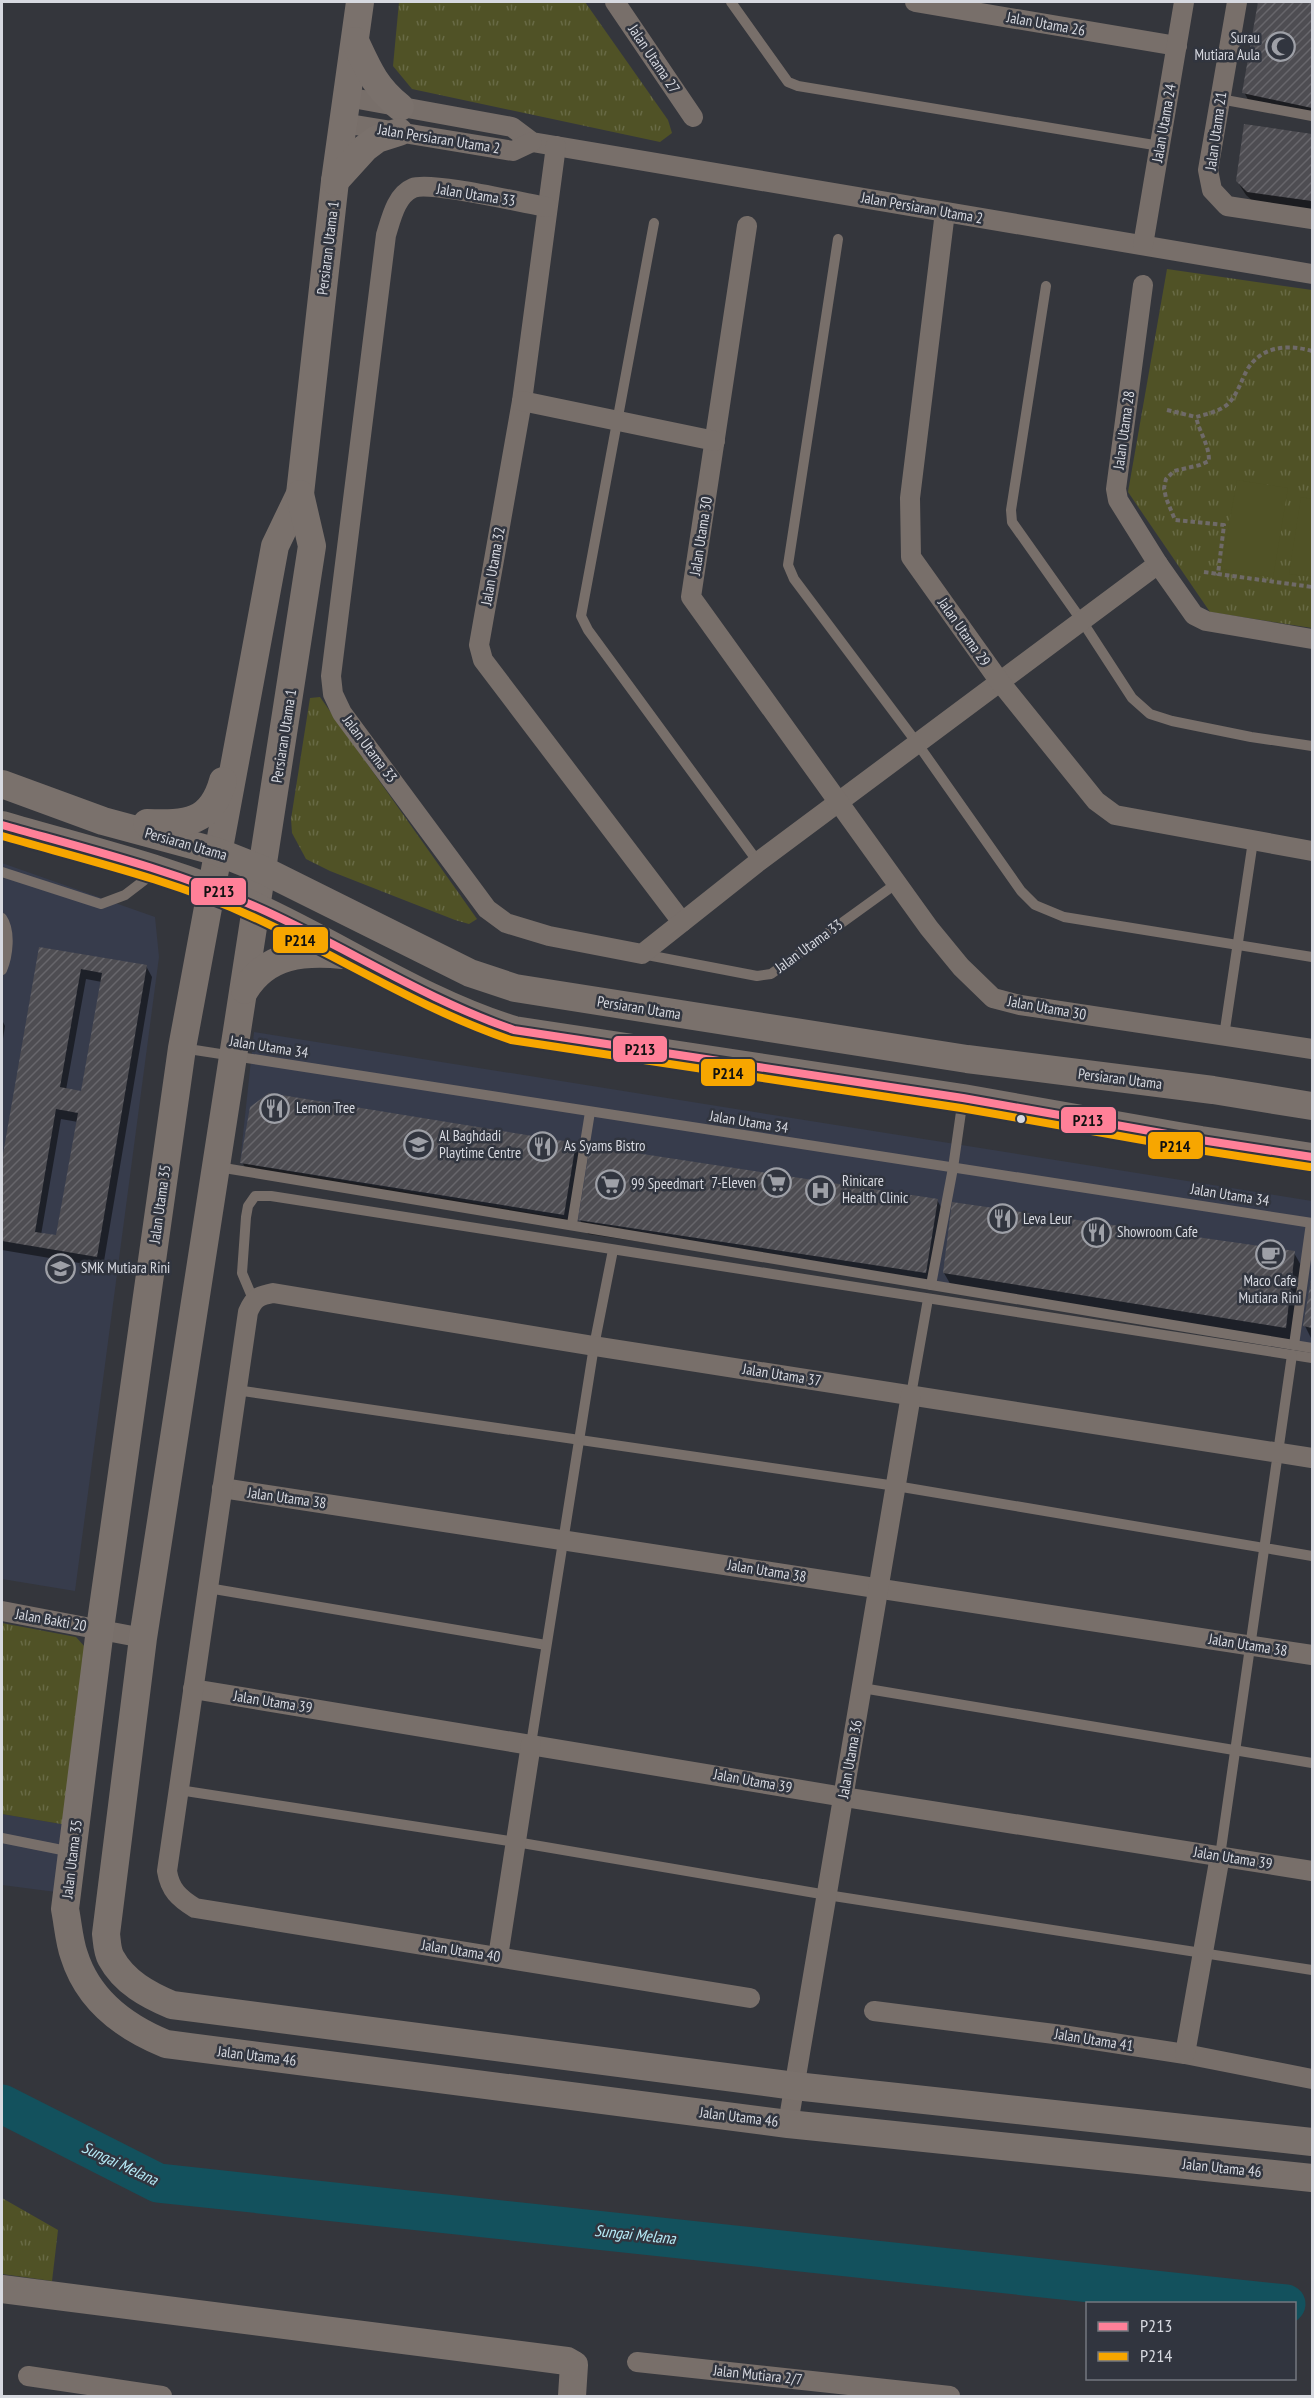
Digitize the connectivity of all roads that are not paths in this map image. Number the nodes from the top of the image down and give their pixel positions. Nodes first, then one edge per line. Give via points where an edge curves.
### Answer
1 (360, 2) edge
2 (615, 2) edge
3 (731, 2) edge
4 (915, 2) edge
5 (1184, 2) edge
6 (1237, 2) edge
7 (355, 41) junction
8 (1177, 46) junction
9 (1220, 99) junction
10 (345, 110) junction
11 (1312, 116) edge
12 (693, 117) dead end
13 (400, 119) junction
14 (556, 146) junction
15 (1160, 146) junction
16 (335, 181) junction
17 (547, 207) junction
18 (945, 212) junction
19 (1312, 219) edge
20 (654, 223) dead end
21 (747, 226) dead end
22 (838, 239) dead end
23 (1143, 245) junction
24 (1312, 274) edge
25 (1143, 285) dead end
26 (1046, 286) dead end
27 (522, 401) junction
28 (618, 421) junction
29 (716, 441) junction
30 (300, 494) junction
31 (1158, 564) junction
32 (1082, 621) junction
33 (1312, 639) edge
34 (1000, 682) junction
35 (248, 689) junction
36 (917, 743) junction
37 (1312, 746) edge
38 (2, 784) edge
39 (838, 802) junction
40 (103, 821) junction
41 (2, 825) edge
42 (1253, 841) junction
43 (1312, 850) edge
44 (218, 852) junction
45 (758, 862) junction
46 (157, 870) junction
47 (263, 870) junction
48 (2, 872) edge
49 (897, 884) junction
50 (211, 888) junction
51 (258, 908) junction
52 (2, 918) edge
53 (682, 922) junction
54 (1238, 945) junction
55 (642, 954) junction
56 (351, 956) junction
57 (1312, 957) edge
58 (2, 970) edge
59 (244, 990) junction
60 (1224, 1036) junction
61 (182, 1048) junction
62 (1312, 1049) edge
63 (234, 1056) junction
64 (963, 1098) junction
65 (1312, 1106) edge
66 (590, 1112) junction
67 (1312, 1157) edge
68 (218, 1167) junction
69 (953, 1168) junction
70 (1312, 1223) edge
71 (572, 1224) junction
72 (613, 1250) junction
73 (931, 1285) junction
74 (254, 1299) junction
75 (928, 1299) junction
76 (594, 1346) junction
77 (1312, 1348) edge
78 (1293, 1350) junction
79 (1312, 1358) edge
80 (236, 1390) junction
81 (911, 1395) junction
82 (579, 1442) junction
83 (1278, 1452) junction
84 (1312, 1458) edge
85 (896, 1486) junction
86 (222, 1488) junction
87 (563, 1539) junction
88 (1264, 1548) junction
89 (1312, 1556) edge
90 (208, 1588) junction
91 (879, 1588) junction
92 (2, 1611) edge
93 (100, 1629) junction
94 (143, 1638) junction
95 (546, 1645) junction
96 (1250, 1646) junction
97 (1312, 1655) edge
98 (862, 1688) junction
99 (193, 1689) junction
100 (531, 1744) junction
101 (1235, 1750) junction
102 (1312, 1763) edge
103 (179, 1790) junction
104 (844, 1797) junction
105 (2, 1838) edge
106 (516, 1842) junction
107 (73, 1852) junction
108 (1220, 1856) junction
109 (1312, 1871) edge
110 (827, 1895) junction
111 (1202, 1952) junction
112 (498, 1957) junction
113 (1312, 1970) edge
114 (750, 1998) dead end
115 (874, 2012) dead end
116 (166, 2044) joint
117 (1185, 2054) junction
118 (1312, 2079) edge
119 (795, 2086) junction
120 (788, 2124) junction
121 (1312, 2142) edge
122 (1312, 2178) edge
123 (2, 2289) edge
124 (637, 2362) dead end
125 (28, 2376) dead end
126 (162, 2397) edge
127 (572, 2397) edge
128 (950, 2397) edge

1 - 7 street, Persiaran Utama 1
2 - 12 street, Jalan Utama 27
3 - 15 lane via 788,82 798,86
4 - 8 street, Jalan Utama 26
5 - 8 street, Jalan Utama 24
6 - 9 street, Jalan Utama 21
7 - 10 street, Persiaran Utama 1
7 - 13 street via 372,80
8 - 15 street, Jalan Utama 24
9 - 11 lane
9 - 19 street, Jalan Utama 21 via 1208,170 1212,190 1227,206
10 - 13 street, Jalan Persiaran Utama 2
10 - 13 street, Jalan Persiaran Utama 2
10 - 16 street, Persiaran Utama 1
13 - 14 street, Jalan Persiaran Utama 2 via 512,127 532,142
13 - 16 street via 365,148
14 - 17 street, Jalan Utama 32
14 - 18 street, Jalan Persiaran Utama 2
15 - 23 street, Jalan Utama 24
16 - 30 street, Persiaran Utama 1
17 - 27 street, Jalan Utama 32
17 - 55 street, Jalan Utama 33 via 438,187 413,188 399,200 386,235 336,641 333,694 342,713 487,909 506,923 549,936
18 - 23 street, Jalan Persiaran Utama 2
18 - 34 street, Jalan Utama 29 via 910,498 911,557
20 - 28 lane
21 - 29 street, Jalan Utama 30
22 - 36 lane via 788,565 794,579
23 - 24 street, Jalan Persiaran Utama 2
25 - 31 street, Jalan Utama 28 via 1116,489 1118,500
26 - 32 lane via 1012,522
27 - 28 street
27 - 53 street, Jalan Utama 32 via 479,645 483,660
28 - 29 street
28 - 45 lane via 581,616
29 - 39 street, Jalan Utama 30 via 692,597
30 - 35 street, Persiaran Utama 1 via 275,546
30 - 47 street, Persiaran Utama 1 via 312,546
31 - 32 street
31 - 33 street, Jalan Utama 28 via 1194,615 1206,621
32 - 34 street
32 - 37 lane via 1132,698 1150,714
34 - 36 street
34 - 42 street, Jalan Utama 29 via 1096,801 1115,815
35 - 40 street via 218,797 206,813 177,824
35 - 44 street, Persiaran Utama 1
36 - 39 street
36 - 54 lane via 1021,891 1035,905 1064,917
38 - 40 street, Persiaran Utama
39 - 45 street
39 - 49 street, Jalan Utama 30
40 - 44 street, Persiaran Utama
41 - 46 street
42 - 43 street, Jalan Utama 29
42 - 54 lane
44 - 47 street, Persiaran Utama
44 - 50 street, Persiaran Utama 1
45 - 53 street
46 - 48 lane via 131,892 101,904
46 - 50 street
47 - 51 street, Persiaran Utama 1
47 - 65 street, Persiaran Utama via 470,972 515,988 967,1059
49 - 55 lane, Jalan Utama 33 via 771,974 757,976
49 - 60 street, Jalan Utama 30 via 961,967 993,998
50 - 51 street
50 - 61 street, Jalan Utama 35
51 - 56 street
51 - 59 street
52 - 58 lane via 7,943
53 - 55 street
54 - 57 lane
54 - 60 lane
56 - 59 street via 315,952 278,960 254,976
56 - 64 street via 474,1018 514,1030
59 - 63 street
60 - 62 street, Jalan Utama 30
61 - 63 lane, Jalan Utama 34
61 - 93 street, Jalan Utama 35
63 - 66 lane, Jalan Utama 34
63 - 68 street
64 - 67 street
64 - 69 lane
66 - 69 lane, Jalan Utama 34
66 - 71 lane
68 - 71 lane
68 - 94 street
69 - 70 lane, Jalan Utama 34
69 - 73 lane
70 - 78 lane
71 - 73 lane
72 - 74 lane via 255,1196 246,1217 242,1273
72 - 75 lane
72 - 76 lane
73 - 78 lane
74 - 76 street, Jalan Utama 37 via 273,1293
74 - 80 street via 248,1312
75 - 78 lane
75 - 81 lane
76 - 81 street, Jalan Utama 37
76 - 82 lane
77 - 78 lane
78 - 79 lane
78 - 83 lane
80 - 82 lane
80 - 86 street
81 - 83 street, Jalan Utama 37
81 - 85 street, Jalan Utama 36
82 - 85 lane
82 - 87 lane
83 - 84 street, Jalan Utama 37
83 - 88 lane
85 - 88 lane
85 - 91 street, Jalan Utama 36
86 - 87 street, Jalan Utama 38
86 - 90 street
87 - 91 street, Jalan Utama 38
87 - 95 lane
88 - 89 lane
88 - 96 lane
90 - 95 lane
90 - 99 street
91 - 96 street, Jalan Utama 38
91 - 98 street, Jalan Utama 36
92 - 93 street, Jalan Bakti 20
93 - 94 street
93 - 107 street, Jalan Utama 35
94 - 119 street via 106,1934 110,1957 147,1994 172,2005
95 - 100 lane
96 - 97 street, Jalan Utama 38
96 - 101 lane
98 - 101 lane
98 - 104 street, Jalan Utama 36
99 - 100 street, Jalan Utama 39
99 - 103 street
100 - 104 street, Jalan Utama 39
100 - 106 street
101 - 102 lane
101 - 108 lane
103 - 106 lane
103 - 112 street, Jalan Utama 40 via 167,1871 176,1896 195,1908
104 - 108 street, Jalan Utama 39
104 - 110 street, Jalan Utama 36
105 - 107 lane
106 - 110 lane
106 - 112 street
107 - 116 street, Jalan Utama 35 via 65,1909 74,1955 90,1990 141,2034
108 - 109 street, Jalan Utama 39
108 - 111 street
110 - 111 lane
110 - 119 street, Jalan Utama 36
111 - 113 lane
111 - 117 street
112 - 114 street, Jalan Utama 40
115 - 117 street, Jalan Utama 41
116 - 120 street, Jalan Utama 46
117 - 118 street, Jalan Utama 41
119 - 120 street, Jalan Utama 36
119 - 121 street
120 - 122 street, Jalan Utama 46
123 - 127 street via 567,2361 574,2365
124 - 128 street, Jalan Mutiara 2/7
125 - 126 street

